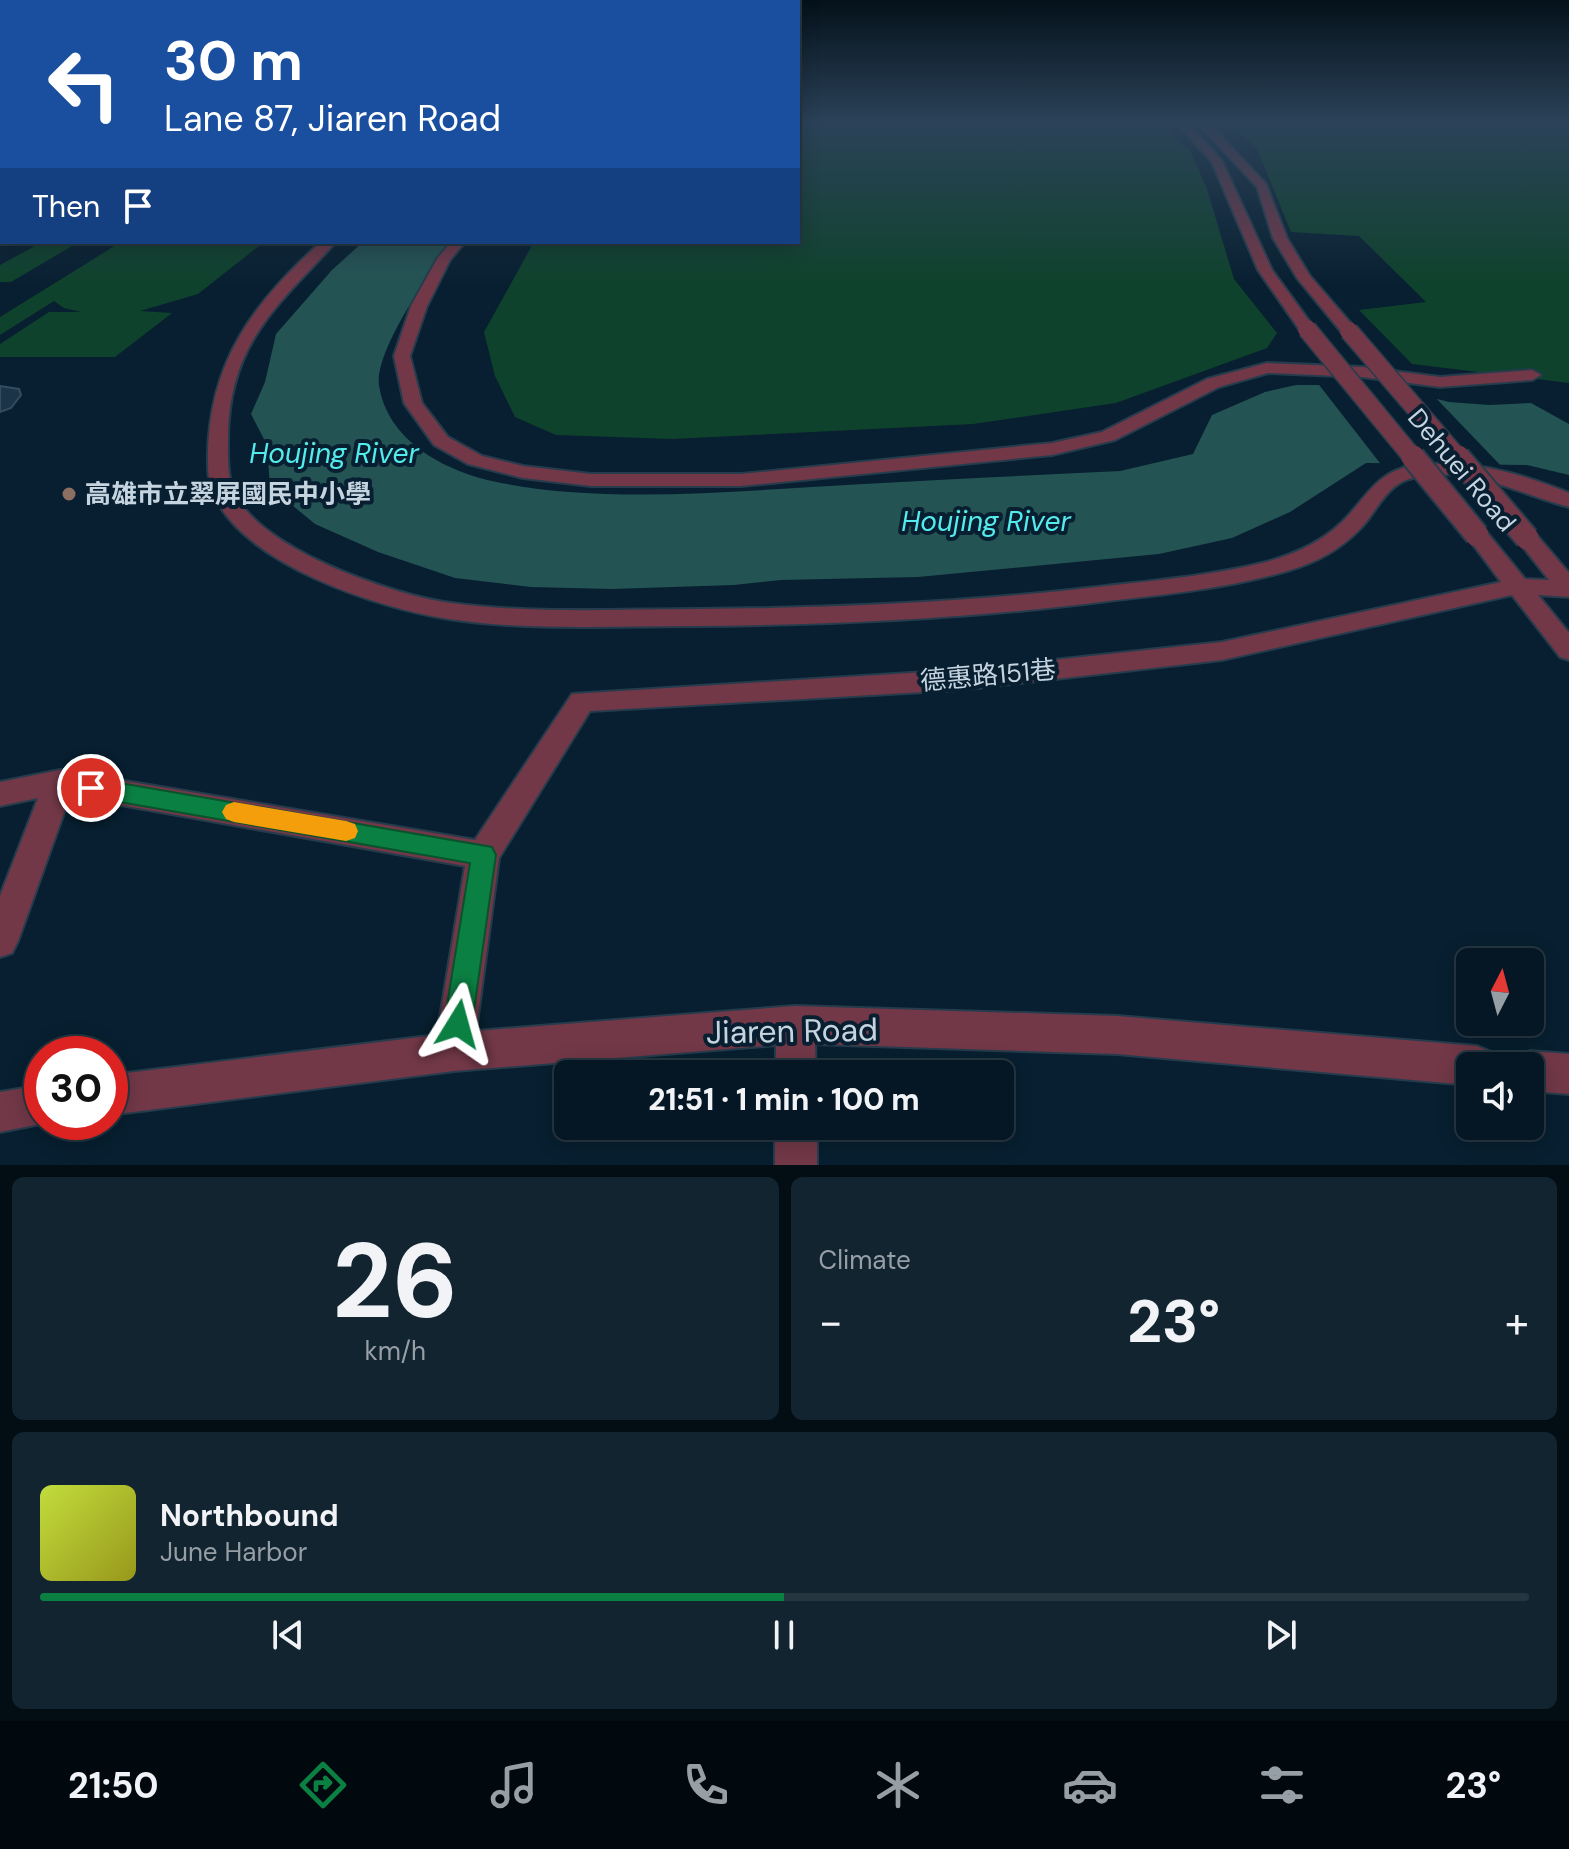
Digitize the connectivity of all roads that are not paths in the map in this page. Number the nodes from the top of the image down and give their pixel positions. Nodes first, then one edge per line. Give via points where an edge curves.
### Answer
1 (1224, 176) edge
2 (1253, 176) edge
3 (327, 244) edge
4 (456, 244) edge
5 (1532, 375) dead end
6 (1569, 501) edge
7 (1517, 586) junction
8 (1569, 589) edge
9 (1569, 651) edge
10 (60, 782) junction
11 (0, 794) edge
12 (483, 855) junction
13 (0, 941) edge
14 (795, 1025) junction
15 (454, 1052) junction
16 (796, 1060) edge
17 (1456, 1064) edge
18 (1544, 1072) edge
19 (1569, 1074) edge
20 (128, 1093) edge
21 (24, 1108) edge
22 (0, 1112) edge
23 (796, 1140) edge
24 (796, 1165) edge

1 - 7 street, Dehuei Road, bridge via 1265,270 1307,329
2 - 8 street, Dehuei Road, bridge via 1304,278
3 - 6 street via 265,305 240,347 223,391 217,436 221,484 247,524 276,546 316,568 401,601 525,615 677,618 1066,600 1183,584 1301,559 1333,542 1381,486 1415,471 1501,476
4 - 5 street via 419,306 402,356 413,403 441,441 475,460 523,472 591,480 741,480 1052,449 1108,436 1213,383 1267,368 1440,382
7 - 8 street, 德惠路151巷
7 - 9 street, Dehuei Road
7 - 12 street, 德惠路151巷 via 1222,651 959,680 582,701
10 - 11 street
10 - 12 street
10 - 13 street
12 - 15 street
14 - 15 street, Jiaren Road
14 - 16 street
14 - 17 street, Jiaren Road via 1117,1035
15 - 20 street, Jiaren Road
18 - 19 street
21 - 22 street
23 - 24 street

